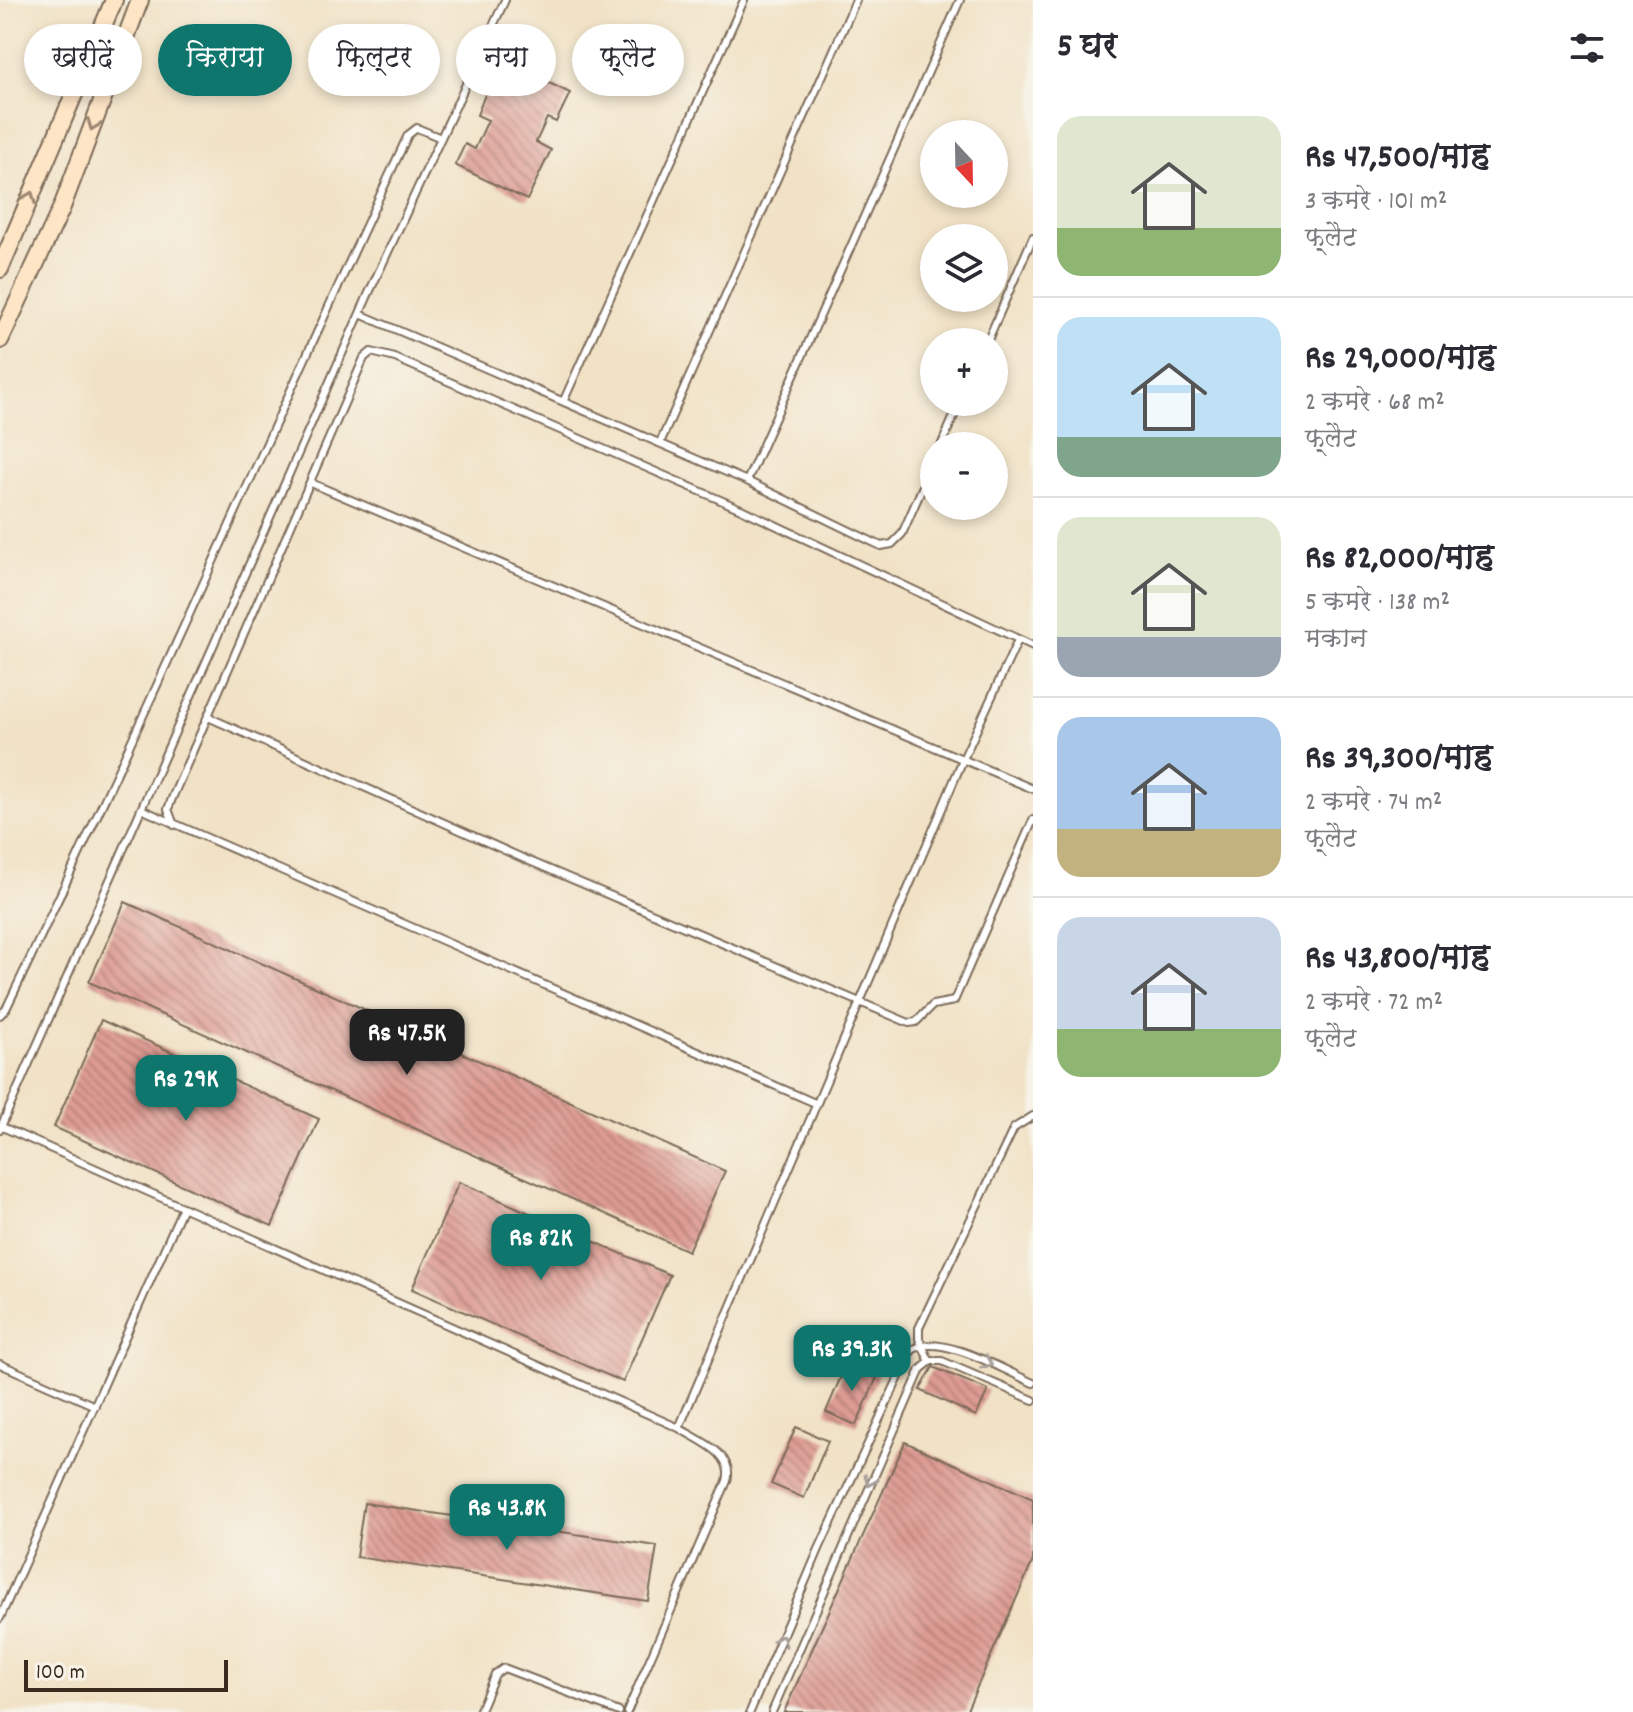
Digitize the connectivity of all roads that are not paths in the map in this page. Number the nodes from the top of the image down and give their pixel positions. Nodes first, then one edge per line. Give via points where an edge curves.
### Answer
1 (114, 0) edge
2 (140, 0) edge
3 (505, 0) edge
4 (744, 0) edge
5 (856, 0) edge
6 (960, 0) edge
7 (441, 138) junction
8 (1033, 237) edge
9 (0, 269) edge
10 (360, 314) junction
11 (993, 328) edge
12 (0, 340) edge
13 (564, 400) junction
14 (660, 443) junction
15 (747, 481) junction
16 (311, 483) junction
17 (920, 493) edge
18 (1018, 640) junction
19 (1033, 646) edge
20 (208, 717) junction
21 (964, 757) junction
22 (1033, 789) edge
23 (141, 809) junction
24 (1033, 820) edge
25 (174, 825) junction
26 (858, 1004) junction
27 (0, 1015) edge
28 (815, 1103) junction
29 (1033, 1116) edge
30 (0, 1127) edge
31 (183, 1207) junction
32 (921, 1344) junction
33 (930, 1362) junction
34 (0, 1364) edge
35 (1032, 1382) edge
36 (1024, 1397) junction
37 (1033, 1400) edge
38 (95, 1406) junction
39 (679, 1428) junction
40 (868, 1438) junction
41 (886, 1445) junction
42 (0, 1618) edge
43 (479, 1712) edge
44 (619, 1712) edge
45 (627, 1712) edge
46 (750, 1712) edge
47 (772, 1712) edge

9 -> 1 street
2 -> 12 street via 62,207
3 - 7 lane
4 - 13 lane
5 - 14 lane
6 - 15 lane
7 - 10 lane
7 - 27 lane via 420,128 408,135 122,767
8 - 11 lane
10 - 13 lane
10 - 23 lane
13 - 14 lane
14 - 15 lane
15 - 17 lane via 886,547 902,534
16 - 18 lane via 364,358 380,352 741,509
16 - 20 lane
16 - 21 lane
18 - 19 lane
18 - 21 lane
20 - 25 lane via 170,804
20 - 26 lane
21 - 22 lane
21 - 26 lane
23 - 25 lane
23 - 30 lane
24 - 26 lane via 954,1001 933,1005 909,1023
25 - 28 lane
26 - 28 lane
28 - 39 lane
29 - 32 lane via 1014,1128 919,1328
30 - 31 lane
31 - 38 lane
31 - 39 lane
32 - 33 lane
32 -> 35 lane via 948,1346
32 - 40 lane via 906,1358
33 - 36 lane via 942,1361
33 - 41 lane via 916,1376
34 - 38 lane
35 - 36 lane
36 - 37 lane
38 - 42 lane
39 - 45 lane via 727,1460 729,1475
40 - 41 lane
46 -> 40 lane
41 -> 47 lane
43 - 44 lane via 495,1674 509,1668

